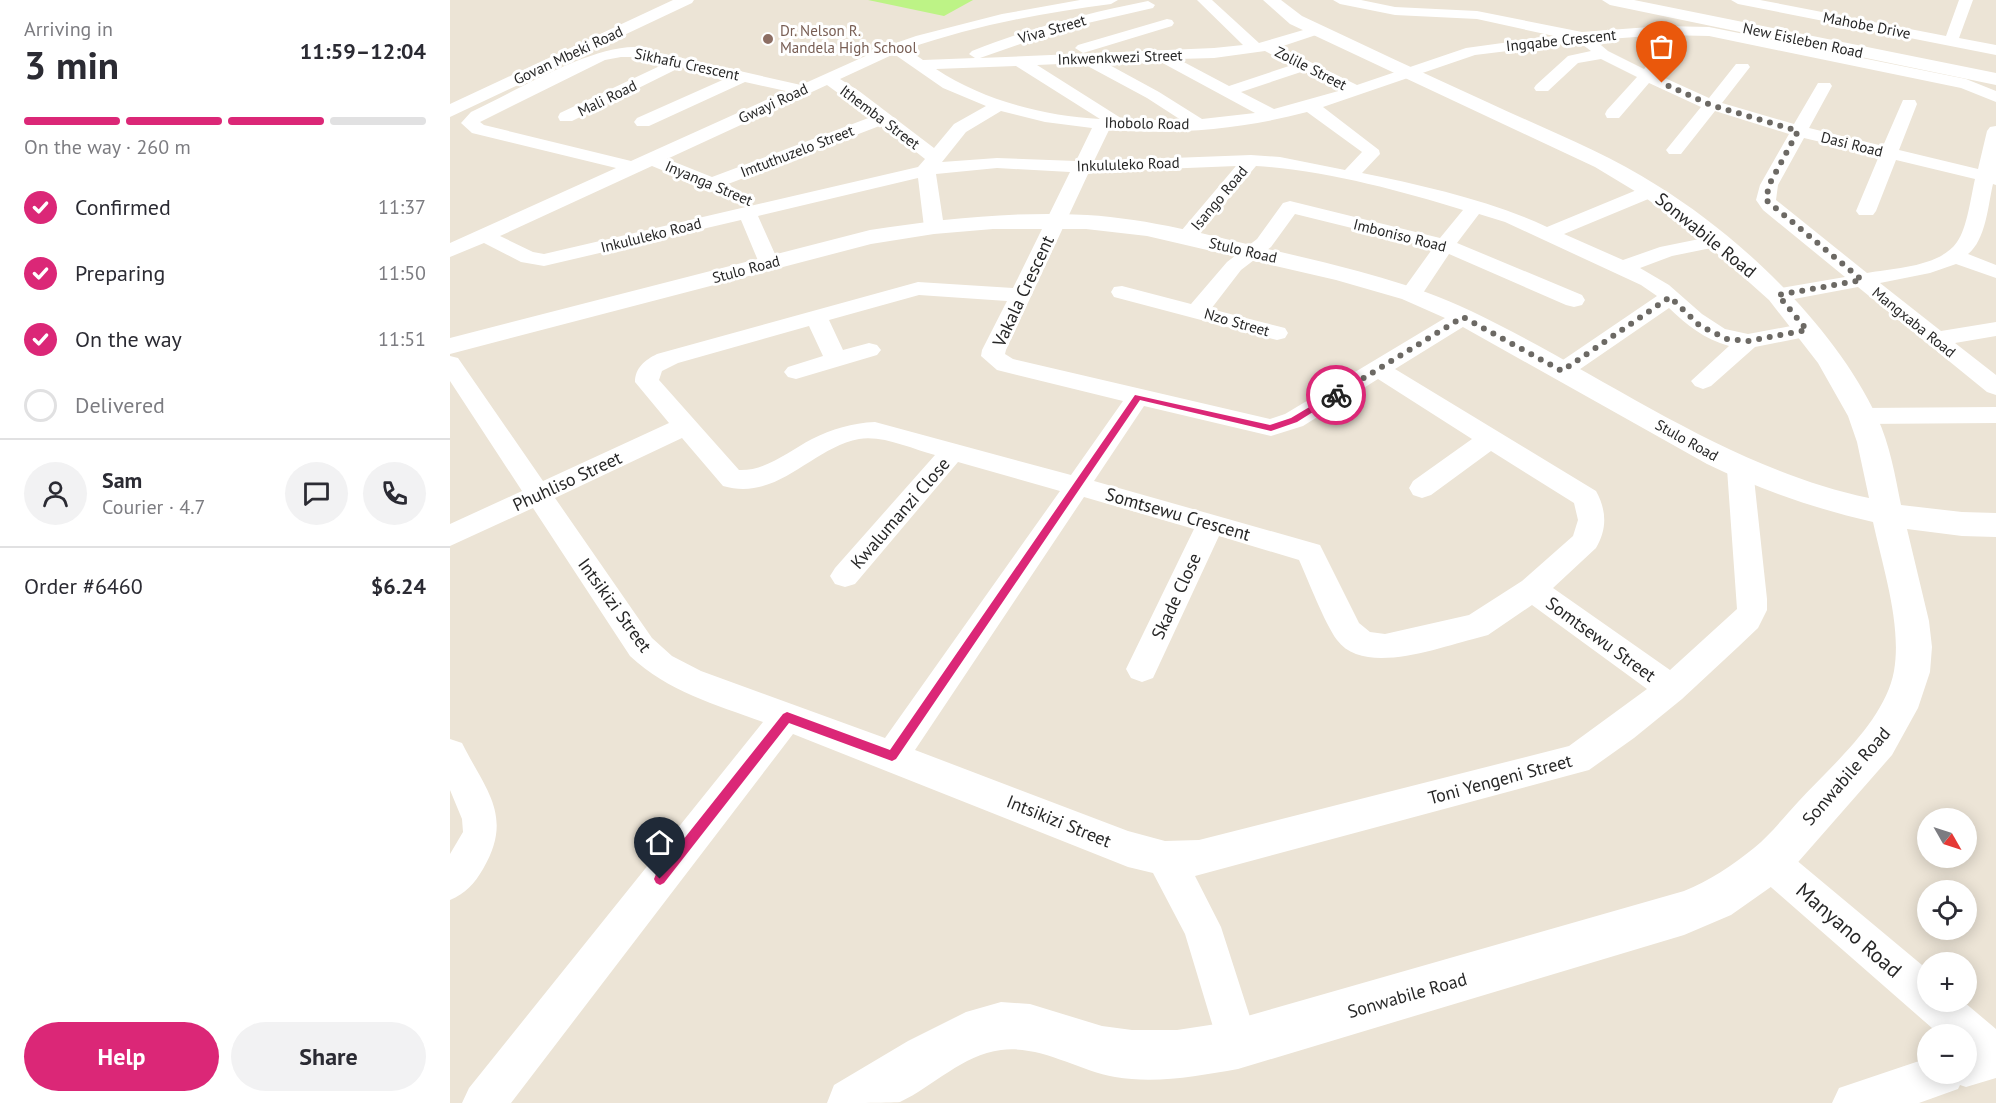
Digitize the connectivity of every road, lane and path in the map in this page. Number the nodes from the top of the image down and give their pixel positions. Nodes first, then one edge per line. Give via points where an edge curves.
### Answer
1 (686, 0) edge
2 (1105, 0) edge
3 (1204, 0) edge
4 (1271, 0) edge
5 (1340, 0) edge
6 (1610, 0) edge
7 (1738, 0) edge
8 (1966, 0) edge
9 (1146, 2) edge
10 (1174, 30) junction
11 (1317, 30) junction
12 (1582, 37) junction
13 (1951, 41) junction
14 (1261, 47) junction
15 (895, 48) junction
16 (1996, 50) edge
17 (1668, 51) dead end
18 (1197, 54) junction
19 (1603, 54) junction
20 (1160, 56) junction
21 (1086, 59) junction
22 (1018, 60) junction
23 (1042, 60) junction
24 (680, 62) junction
25 (959, 62) junction
26 (920, 65) junction
27 (1305, 66) junction
28 (1742, 67) dead end
29 (1409, 72) junction
30 (743, 76) junction
31 (1645, 76) junction
32 (826, 78) junction
33 (1996, 79) edge
34 (1824, 86) dead end
35 (1542, 88) dead end
36 (801, 90) junction
37 (1356, 91) junction
38 (1229, 92) junction
39 (1996, 97) edge
40 (1909, 104) dead end
41 (999, 105) junction
42 (1310, 105) junction
43 (1711, 105) junction
44 (450, 111) edge
45 (1613, 114) dead end
46 (1272, 115) junction
47 (566, 117) dead end
48 (883, 117) junction
49 (643, 122) dead end
50 (1112, 124) junction
51 (1198, 124) junction
52 (1798, 131) junction
53 (1996, 131) edge
54 (1272, 143) dead end
55 (1675, 150) dead end
56 (1889, 154) junction
57 (651, 159) junction
58 (1251, 160) junction
59 (1280, 162) junction
60 (930, 163) junction
61 (632, 167) junction
62 (1082, 167) junction
63 (1350, 175) junction
64 (1991, 178) edge
65 (711, 184) junction
66 (1651, 191) junction
67 (1290, 207) joint
68 (1474, 208) junction
69 (757, 209) junction
70 (1866, 211) dead end
71 (1056, 221) junction
72 (934, 227) junction
73 (1550, 233) junction
74 (484, 235) junction
75 (1186, 237) junction
76 (1719, 241) junction
77 (1445, 245) junction
78 (450, 250) edge
79 (1251, 252) junction
80 (1954, 256) junction
81 (769, 262) junction
82 (1623, 267) junction
83 (1996, 272) edge
84 (1862, 280) junction
85 (1122, 292) dead end
86 (1411, 294) junction
87 (1018, 295) junction
88 (1778, 295) junction
89 (1670, 297) junction
90 (1574, 300) dead end
91 (1197, 311) junction
92 (816, 316) junction
93 (1463, 317) junction
94 (1996, 329) edge
95 (1807, 330) junction
96 (1277, 333) dead end
97 (1935, 339) junction
98 (1748, 341) junction
99 (450, 346) edge
100 (869, 350) dead end
101 (836, 360) junction
102 (450, 363) edge
103 (1379, 369) junction
104 (1562, 371) junction
105 (796, 372) dead end
106 (1703, 381) dead end
107 (1996, 387) edge
108 (1138, 397) junction
109 (1996, 415) edge
110 (1862, 416) junction
111 (684, 426) junction
112 (1491, 438) junction
113 (954, 450) junction
114 (1740, 468) junction
115 (1078, 485) junction
116 (1422, 488) dead end
117 (538, 495) junction
118 (1887, 512) junction
119 (1211, 523) junction
120 (1996, 525) edge
121 (450, 536) edge
122 (845, 576) dead end
123 (1532, 589) junction
124 (1142, 669) dead end
125 (1671, 689) junction
126 (787, 717) junction
127 (892, 756) junction
128 (452, 766) edge
129 (1165, 859) junction
130 (1770, 862) junction
131 (450, 882) edge
132 (1917, 988) edge
133 (1945, 1012) edge
134 (1238, 1045) junction
135 (1996, 1056) edge
136 (1977, 1062) edge
137 (1917, 1082) edge
138 (484, 1103) edge
139 (852, 1103) edge
140 (1854, 1103) edge

1 - 44 street, Govan Mbeki Road
2 - 15 street, Gwayi Road via 1004,17
3 - 14 street, Zolile Street via 1231,27
4 - 11 street, Sonwabile Road via 1285,13
5 - 12 street via 1395,11 1477,15
6 - 33 street, New Eisleben Road
7 - 13 street, Mahobe Drive
8 - 13 street
9 - 10 street
9 - 25 street, Viva Street via 1006,42
10 - 18 street
10 - 23 street
11 - 14 street, Inkwenkwezi Street
11 - 29 street, Sonwabile Road
12 - 19 street, Dasi Road
12 - 29 street, Ingqabe Crescent via 1479,49
12 - 39 street, Ingqabe Crescent via 1666,30 1716,32 1966,84
13 - 16 street, Mahobe Drive
14 - 18 street, Inkwenkwezi Street
14 - 27 street, Zolile Street
15 - 26 street, Ihobolo Road
15 - 32 street, Gwayi Road
17 - 31 street
18 - 20 street, Inkwenkwezi Street
19 - 31 street, Dasi Road
19 - 35 street via 1573,59
20 - 21 street, Inkwenkwezi Street
20 - 38 street
21 - 23 street, Inkwenkwezi Street
21 - 51 street
22 - 23 street, Inkwenkwezi Street
22 - 25 street, Inkwenkwezi Street
22 - 50 street
24 - 30 street, Sikhafu Crescent
24 - 47 street, Mali Road
24 - 61 street, Sikhafu Crescent via 634,52 609,54 477,116 470,123 478,129
25 - 26 street, Inkwenkwezi Street
26 - 41 street, Ihobolo Road via 953,86
27 - 37 street, Zolile Street
27 - 38 street
28 - 43 street
29 - 37 street, Ihobolo Road
29 - 66 street, Sonwabile Road via 1596,159
30 - 36 street, Sikhafu Crescent
30 - 49 street
31 - 43 street, Dasi Road
31 - 45 street
32 - 36 street, Gwayi Road
32 - 48 street, Ithemba Street
34 - 52 street, Mangxaba Road
36 - 57 street, Gwayi Road
37 - 42 street, Ihobolo Road
38 - 46 street
40 - 56 street
41 - 50 street, Ihobolo Road via 1044,116
41 - 60 street, Ithemba Street via 960,128
42 - 46 street, Ihobolo Road
42 - 63 street via 1370,150 1371,154
43 - 52 street, Dasi Road
43 - 55 street
46 - 51 street, Ihobolo Road
48 - 60 street, Ithemba Street
48 - 65 street, Imtuthuzelo Street
50 - 51 street, Ihobolo Road
50 - 62 street, Vakala Crescent
52 - 56 street, Dasi Road
52 - 84 street, Mangxaba Road via 1769,185 1766,200
53 - 64 street
54 - 59 street
56 - 64 street, Dasi Road
56 - 70 street
57 - 61 street, Gwayi Road
57 - 65 street, Inyanga Street
58 - 59 street, Inkululeko Road
58 - 62 street, Inkululeko Road
58 - 75 street, Isango Road
59 - 63 street, Inkululeko Road
60 - 62 street, Inkululeko Road
60 - 69 street, Inkululeko Road
60 - 72 street, Ithemba Street
61 - 74 street, Gwayi Road
62 - 71 street, Vakala Crescent
63 - 68 street, Inkululeko Road
64 - 80 street via 1966,246
65 - 69 street, Inyanga Street
66 - 73 street
66 - 76 street, Sonwabile Road
67 - 77 street, Imboniso Road
67 - 79 street, Nzo Street via 1264,243
68 - 73 street, Inkululeko Road
68 - 77 street
69 - 74 street, Inkululeko Road via 544,261 528,258
69 - 81 street, Inyanga Street
71 - 72 street, Stulo Road
71 - 75 street, Stulo Road
71 - 87 street, Vakala Crescent
72 - 81 street, Stulo Road via 870,237
73 - 82 street, Inkululeko Road
74 - 78 street, Gwayi Road
75 - 79 street, Stulo Road
76 - 82 street via 1667,251
76 - 88 street, Sonwabile Road
77 - 86 street
77 - 90 street, Imboniso Road
79 - 86 street, Stulo Road
79 - 91 street, Nzo Street via 1234,266
80 - 83 street
80 - 84 street via 1923,269
81 - 99 street, Stulo Road
82 - 89 street, Inkululeko Road
84 - 88 street
84 - 97 street, Mangxaba Road
85 - 91 street, Nzo Street
86 - 93 street, Stulo Road
87 - 92 street, Somtsewu Crescent via 918,288
87 - 108 street, Vakala Crescent via 994,350 993,356 999,362
88 - 95 street, Sonwabile Road
89 - 98 street, Inkululeko Road via 1708,331 1727,339
89 - 104 street
91 - 96 street, Nzo Street
92 - 101 street
92 - 111 street, Somtsewu Crescent via 670,358 651,368 647,382
93 - 103 street, Vakala Crescent
93 - 104 street, Stulo Road
94 - 97 street
95 - 98 street
95 - 110 street, Sonwabile Road via 1830,360
97 - 107 street, Mangxaba Road
98 - 106 street
100 - 101 street
101 - 105 street
102 - 117 street, Intsikizi Street
103 - 108 street, Vakala Crescent via 1294,420 1271,428
103 - 112 street, Somtsewu Crescent
104 - 114 street, Stulo Road
108 - 115 street
109 - 110 street
110 - 118 street, Sonwabile Road via 1872,442
111 - 113 street, Somtsewu Crescent via 728,476 738,481 754,479 862,429
111 - 117 street, Phuhliso Street
112 - 116 street
112 - 123 street, Somtsewu Crescent via 1586,498 1592,520 1586,541
113 - 115 street, Somtsewu Crescent
113 - 122 street, Kwalumanzi Close
114 - 118 street, Stulo Road via 1827,499
114 - 125 street, Toni Yengeni Street via 1752,610
115 - 119 street, Somtsewu Crescent
115 - 127 street
117 - 121 street, Phuhliso Street
117 - 126 street, Intsikizi Street via 641,647 661,665 690,681
118 - 120 street, Stulo Road
118 - 130 street, Sonwabile Road via 1914,646 1905,697 1878,743
119 - 123 street, Somtsewu Crescent via 1310,553 1348,633 1362,644 1384,647 1477,626
119 - 124 street, Skade Close
123 - 125 street, Somtsewu Street
125 - 129 street, Toni Yengeni Street via 1577,759 1199,858
126 - 127 street, Intsikizi Street
126 - 138 street
127 - 129 street, Intsikizi Street via 1128,849
128 - 131 street via 478,809 483,827 475,851
129 - 134 street via 1202,927
130 - 132 street, Manyano Road
130 - 134 street, Sonwabile Road via 1716,900 1684,913
133 - 135 street
134 - 139 street, Sonwabile Road via 1147,1056 1114,1052 1028,1027 1001,1026 954,1042
135 - 136 street
137 - 140 street

